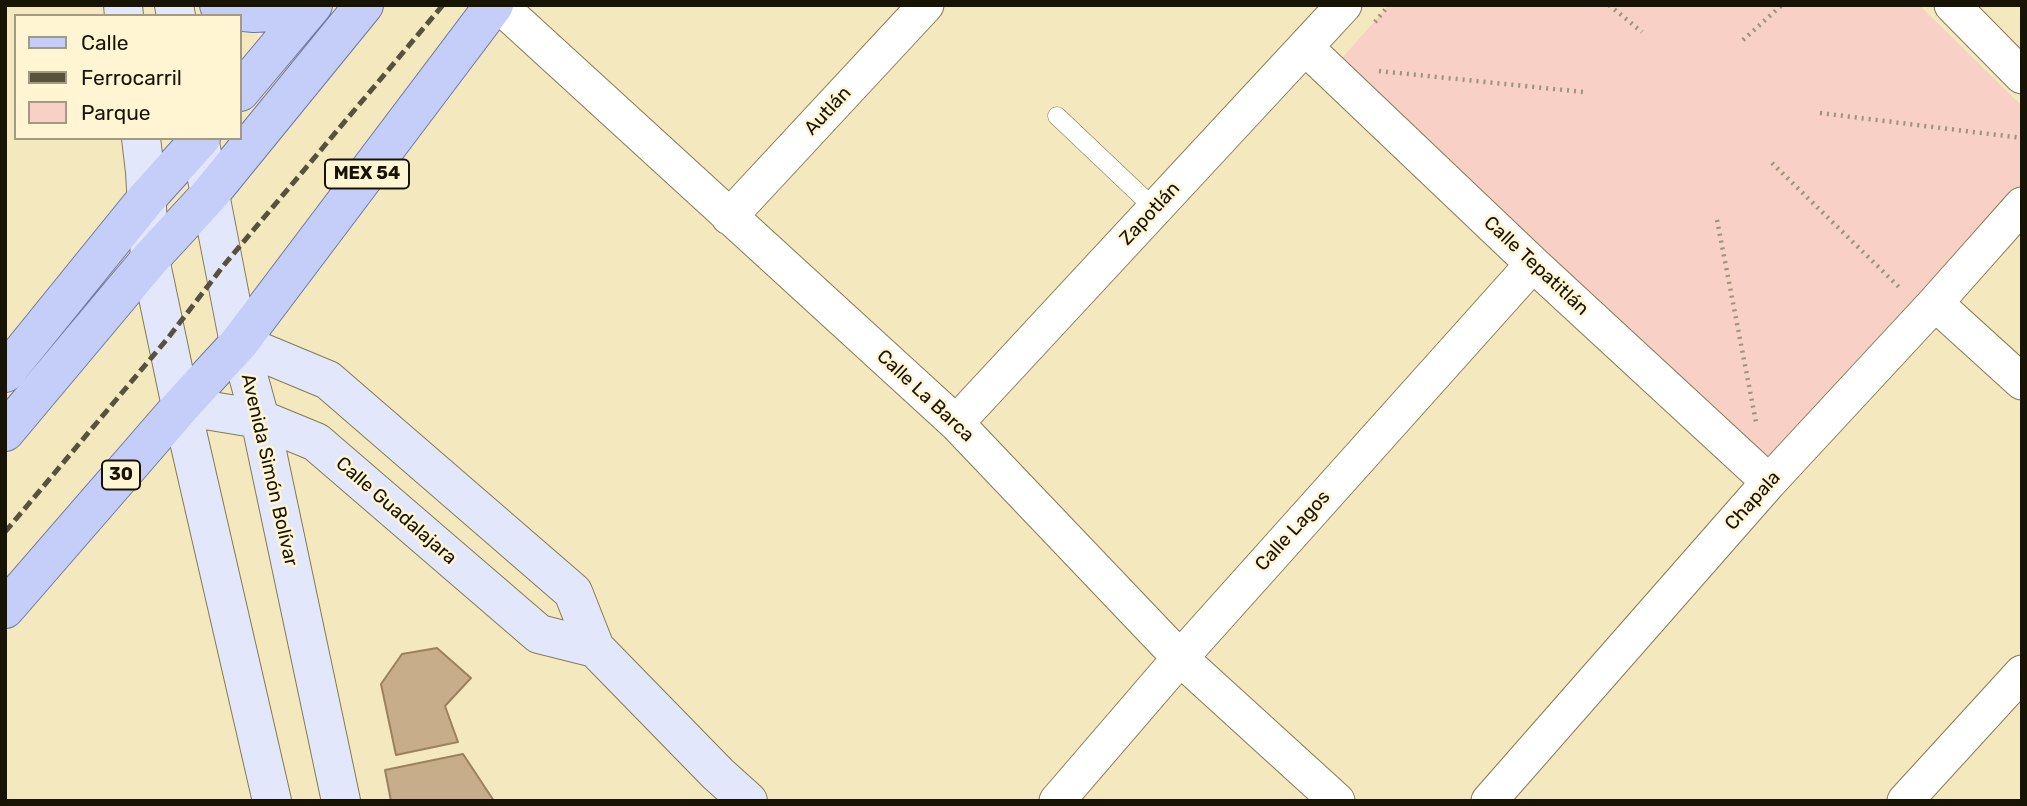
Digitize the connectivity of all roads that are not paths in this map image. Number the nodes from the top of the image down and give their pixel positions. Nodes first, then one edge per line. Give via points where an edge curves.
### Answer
1 (219, 5) edge
2 (297, 5) edge
3 (313, 5) edge
4 (364, 5) edge
5 (497, 5) edge
6 (926, 5) edge
7 (1952, 5) edge
8 (1357, 15) edge
9 (1305, 47) junction
10 (2022, 76) edge
11 (242, 90) edge
12 (1057, 116) dead end
13 (141, 140) edge
14 (198, 140) edge
15 (199, 140) edge
16 (210, 194) junction
17 (146, 200) junction
18 (2022, 205) edge
19 (1155, 209) junction
20 (729, 217) junction
21 (150, 259) junction
22 (1533, 264) junction
23 (1920, 298) junction
24 (239, 343) junction
25 (5, 373) edge
26 (2022, 382) edge
27 (181, 406) junction
28 (260, 419) junction
29 (956, 423) junction
30 (5, 432) edge
31 (1769, 482) junction
32 (5, 609) edge
33 (595, 648) junction
34 (1180, 658) junction
35 (2022, 673) edge
36 (721, 787) edge
37 (272, 801) edge
38 (341, 801) edge
39 (748, 801) edge
40 (1056, 801) edge
41 (1337, 801) edge
42 (1489, 801) edge
43 (1905, 801) edge

1 - 2 main road via 254,13
3 - 11 main road
4 - 16 main road
5 - 20 street, Calle La Barca
5 - 24 main road, MEX 54
6 - 20 street, Autlán
7 - 10 street
8 - 9 street, Zapotlán
9 - 19 street, Zapotlán
9 - 22 street, Calle Tepatitlán
12 - 19 lane
13 - 17 main road
14 - 17 main road
15 - 16 main road, Avenida Simón Bolívar
16 - 21 main road
16 - 24 main road, Avenida Simón Bolívar
17 - 21 main road
17 - 25 main road
18 - 23 street, Chapala
19 - 29 street, Zapotlán
20 - 29 street, Calle La Barca
21 - 27 main road
21 - 30 main road
22 - 31 street, Calle Tepatitlán
22 - 34 street, Calle Lagos
23 - 26 street
23 - 31 street, Chapala
24 - 27 main road, 30
24 - 28 main road, Avenida Simón Bolívar
24 - 33 main road via 328,380 573,592
27 - 28 main road, Calle Guadalajara
27 - 32 main road, 30
27 - 37 main road
28 - 33 main road, Calle Guadalajara via 316,442 539,634
28 - 38 main road, Avenida Simón Bolívar
29 - 34 street, Calle La Barca
31 - 42 street, Chapala
33 - 36 main road
34 - 40 street, Calle Lagos
34 - 41 street, Calle La Barca
35 - 43 street
36 - 39 main road

